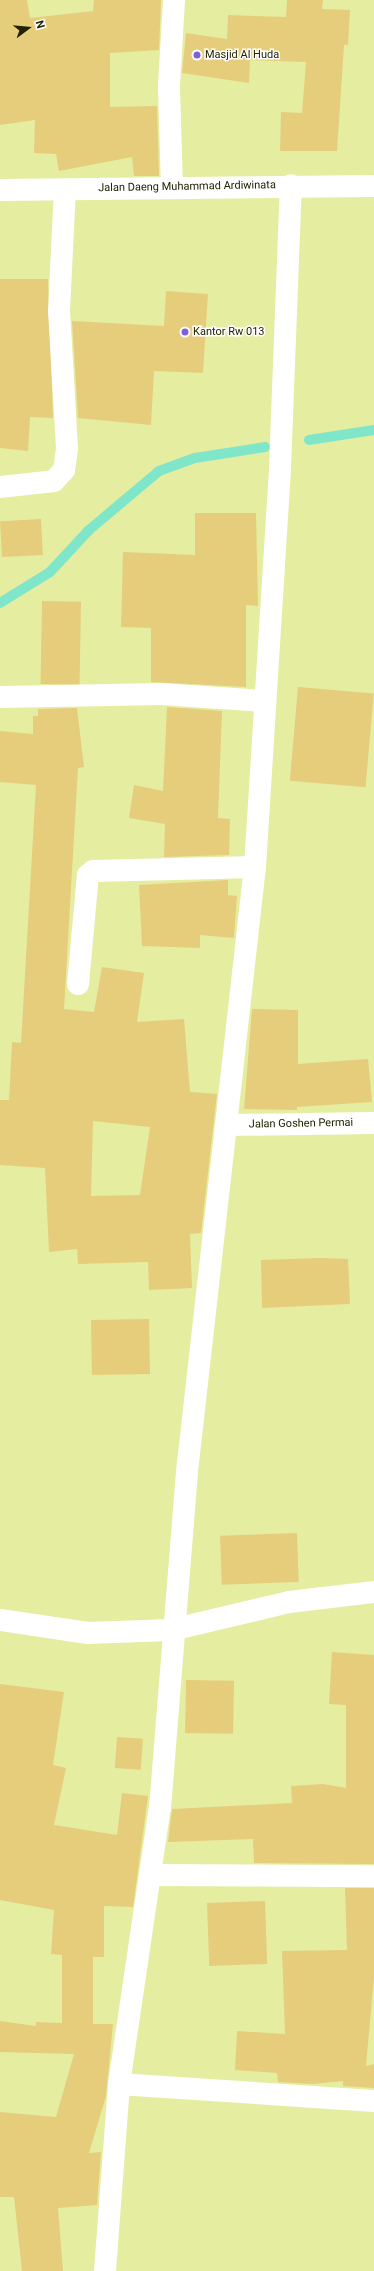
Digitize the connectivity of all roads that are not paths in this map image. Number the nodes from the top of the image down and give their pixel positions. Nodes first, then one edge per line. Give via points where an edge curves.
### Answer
1 (174, 0) edge
2 (374, 180) edge
3 (291, 185) junction
4 (374, 186) edge
5 (172, 188) junction
6 (0, 190) edge
7 (64, 190) junction
8 (0, 487) edge
9 (0, 697) edge
10 (264, 701) junction
11 (255, 867) junction
12 (78, 984) dead end
13 (374, 1123) edge
14 (228, 1125) junction
15 (374, 1592) edge
16 (0, 1620) edge
17 (171, 1630) junction
18 (150, 1875) junction
19 (374, 1876) edge
20 (119, 2084) junction
21 (374, 2101) edge
22 (105, 2271) edge

1 - 5 street via 170,85
2 - 4 street
3 - 4 street, Jalan Daeng Muhammad Ardiwinata
3 - 5 street, Jalan Daeng Muhammad Ardiwinata
3 - 10 street via 280,468
5 - 7 street, Jalan Daeng Muhammad Ardiwinata
6 - 7 street, Jalan Daeng Muhammad Ardiwinata
7 - 8 street via 59,312 67,449 64,470 54,481
9 - 10 street via 162,694
10 - 11 street
11 - 12 street via 93,871 88,875
11 - 14 street
13 - 14 street, Jalan Goshen Permai
14 - 17 street
15 - 17 street via 289,1602
16 - 17 street via 88,1633
17 - 18 street via 168,1724
18 - 19 street
18 - 20 street
20 - 21 street
20 - 22 street

